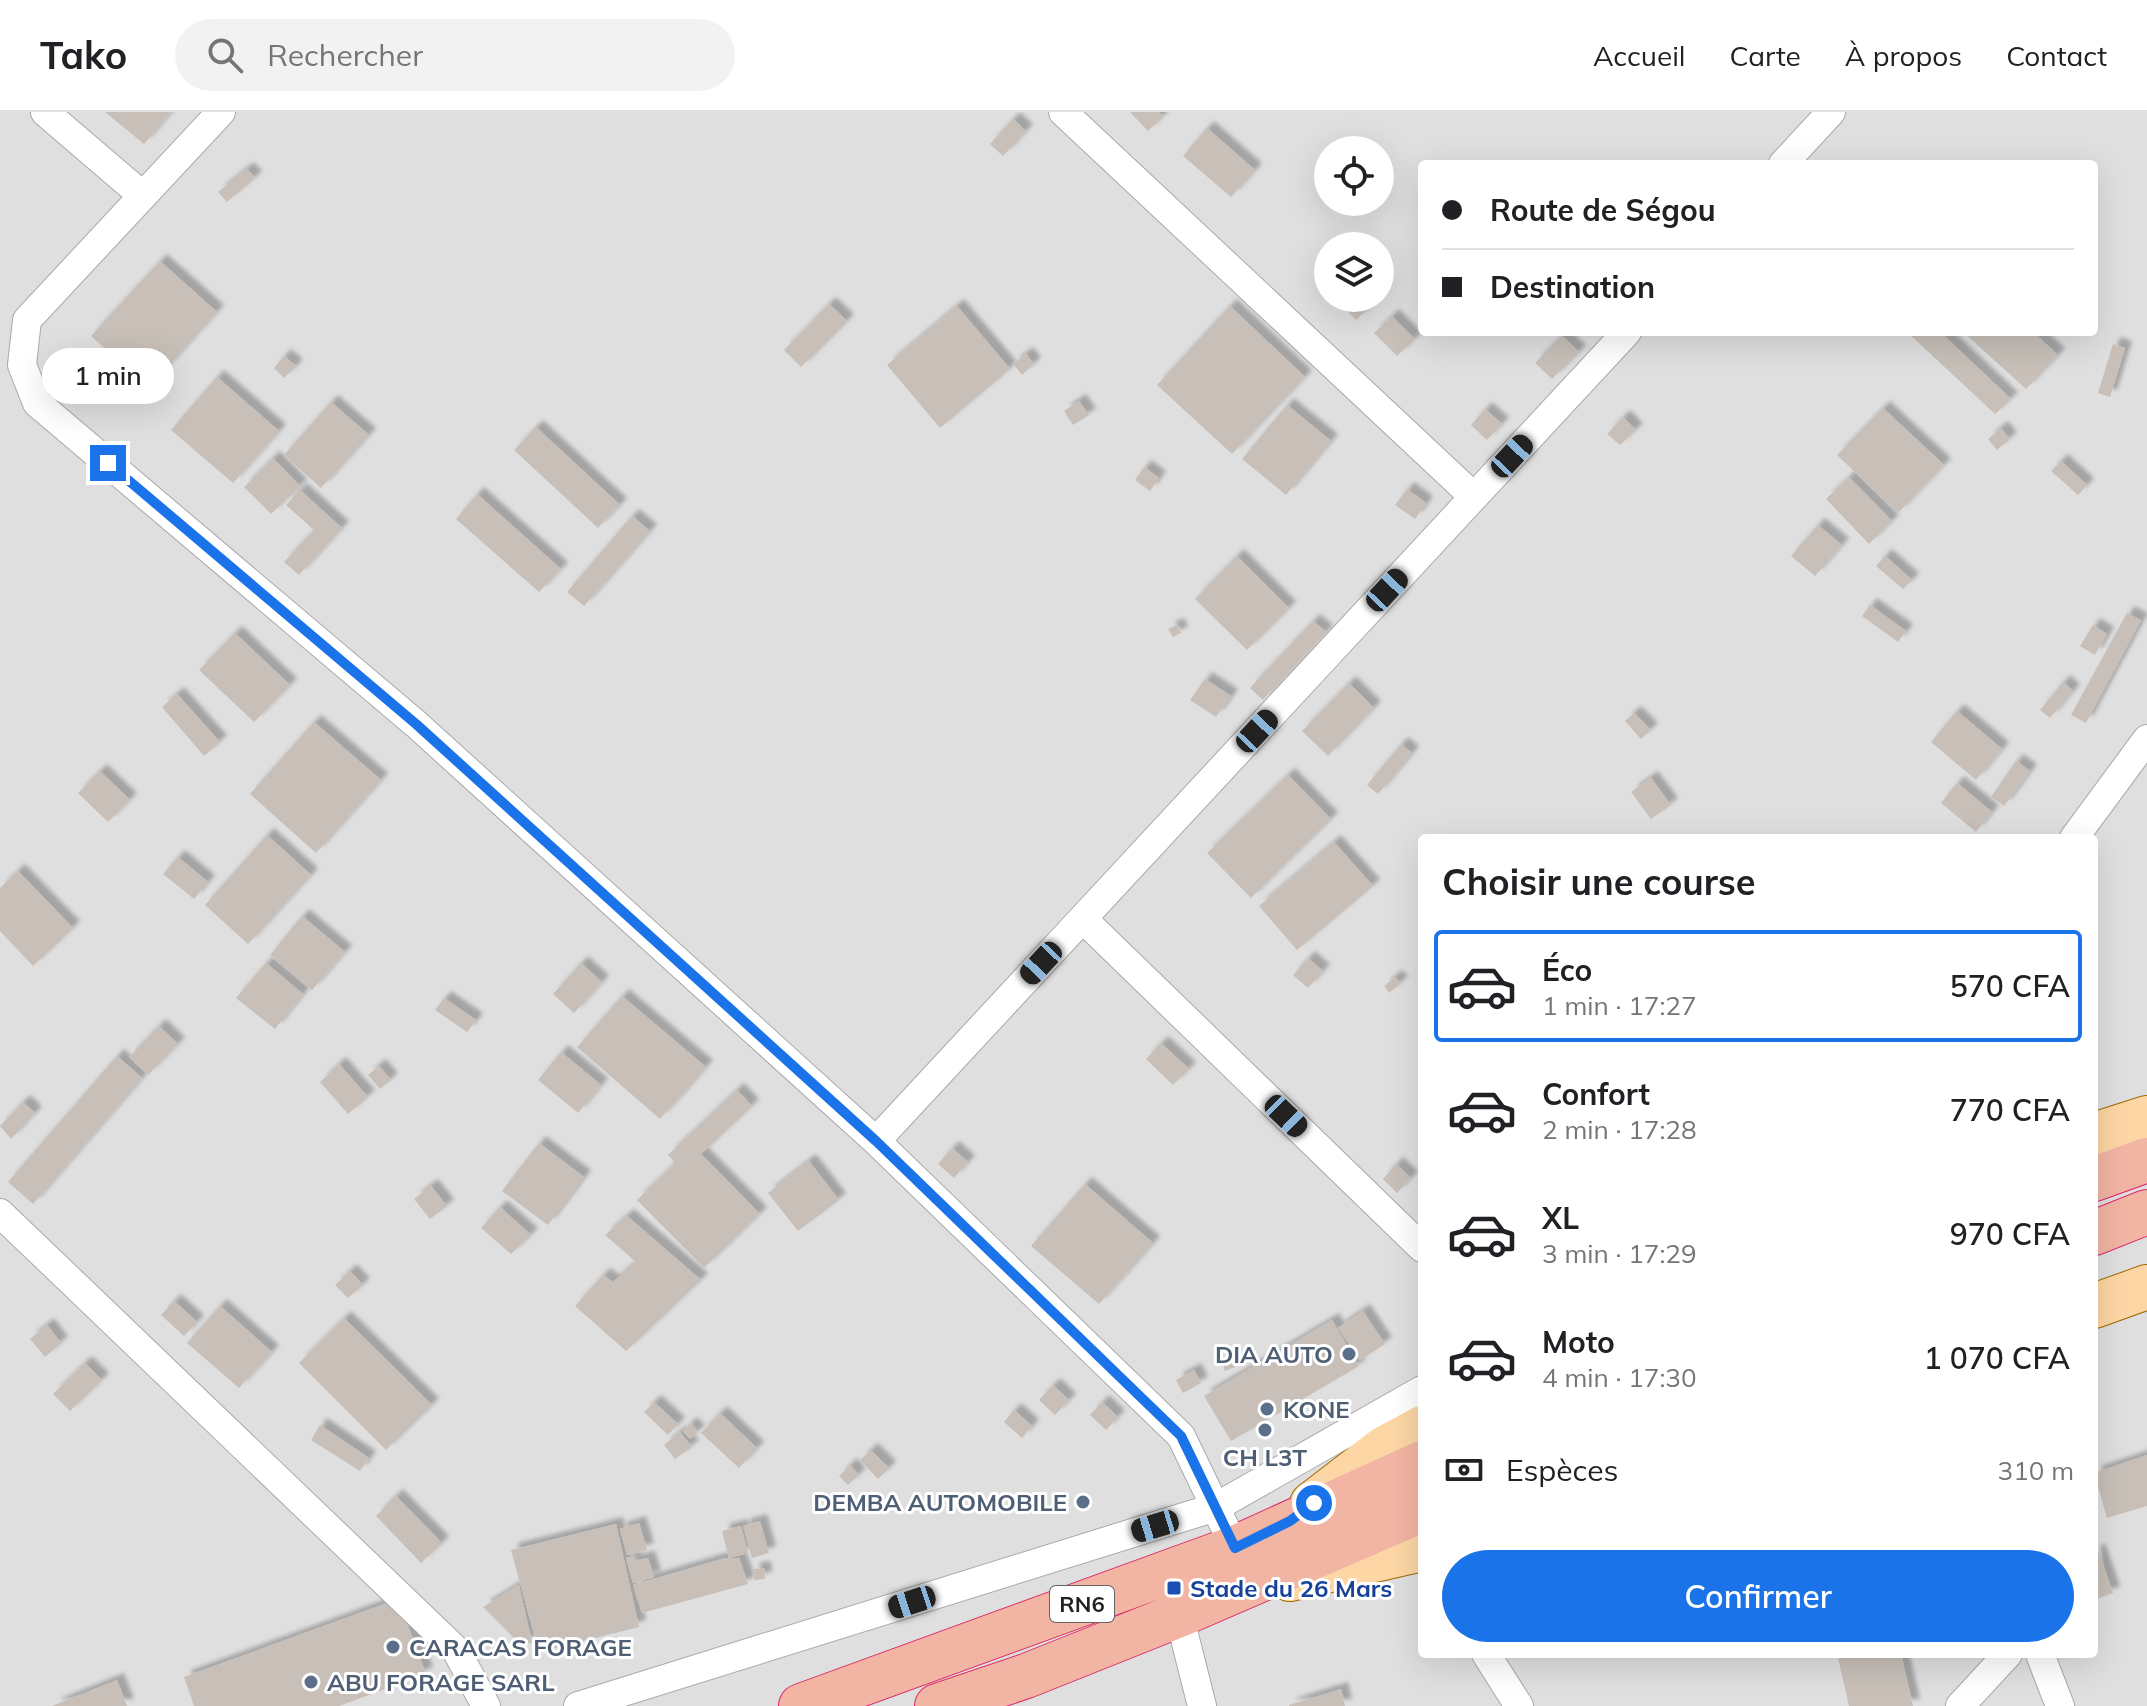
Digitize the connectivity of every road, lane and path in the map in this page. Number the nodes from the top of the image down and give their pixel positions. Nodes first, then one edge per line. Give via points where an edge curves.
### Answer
1 (45, 112) edge
2 (221, 112) edge
3 (1063, 112) edge
4 (1831, 112) edge
5 (1787, 160) edge
6 (143, 196) junction
7 (1623, 336) edge
8 (1474, 497) junction
9 (2147, 739) edge
10 (2077, 834) edge
11 (1083, 919) junction
12 (2147, 1118) edge
13 (2098, 1134) edge
14 (876, 1141) junction
15 (2147, 1160) edge
16 (2098, 1178) edge
17 (2147, 1212) edge
18 (0, 1213) edge
19 (2098, 1231) edge
20 (1418, 1244) edge
21 (2147, 1287) edge
22 (2098, 1305) edge
23 (1418, 1392) edge
24 (1418, 1430) edge
25 (1418, 1466) edge
26 (1216, 1507) junction
27 (1418, 1510) edge
28 (1364, 1512) junction
29 (1290, 1521) junction
30 (1235, 1548) junction
31 (1418, 1550) edge
32 (1233, 1592) junction
33 (1179, 1615) junction
34 (1489, 1658) edge
35 (2004, 1658) edge
36 (2042, 1658) edge
37 (486, 1706) edge
38 (578, 1706) edge
39 (801, 1706) edge
40 (937, 1706) edge
41 (1202, 1706) edge
42 (1519, 1706) edge
43 (1960, 1706) edge
44 (2060, 1706) edge

1 - 6 street
2 - 6 street
3 - 8 street
4 - 5 street
6 - 14 street via 27,320 22,365 37,403 416,724
7 - 8 street
8 - 11 street
9 - 10 street
11 - 14 street
11 - 20 street
12 - 13 main road
14 - 26 street via 1181,1436
15 - 16 highway
17 - 19 highway
18 - 37 street via 456,1650
21 - 22 main road
23 - 26 street
24 - 29 main road via 1385,1448
25 - 28 highway, RN6
26 - 30 street
26 - 38 street
27 - 28 highway, RN6
28 - 29 highway, RN6
28 - 32 highway, RN6
29 - 30 highway, RN6
30 - 39 highway, RN6
31 - 32 main road
32 - 33 highway, RN6
33 - 40 highway, RN6
33 - 41 street
34 - 42 street
35 - 43 street
36 - 44 street

